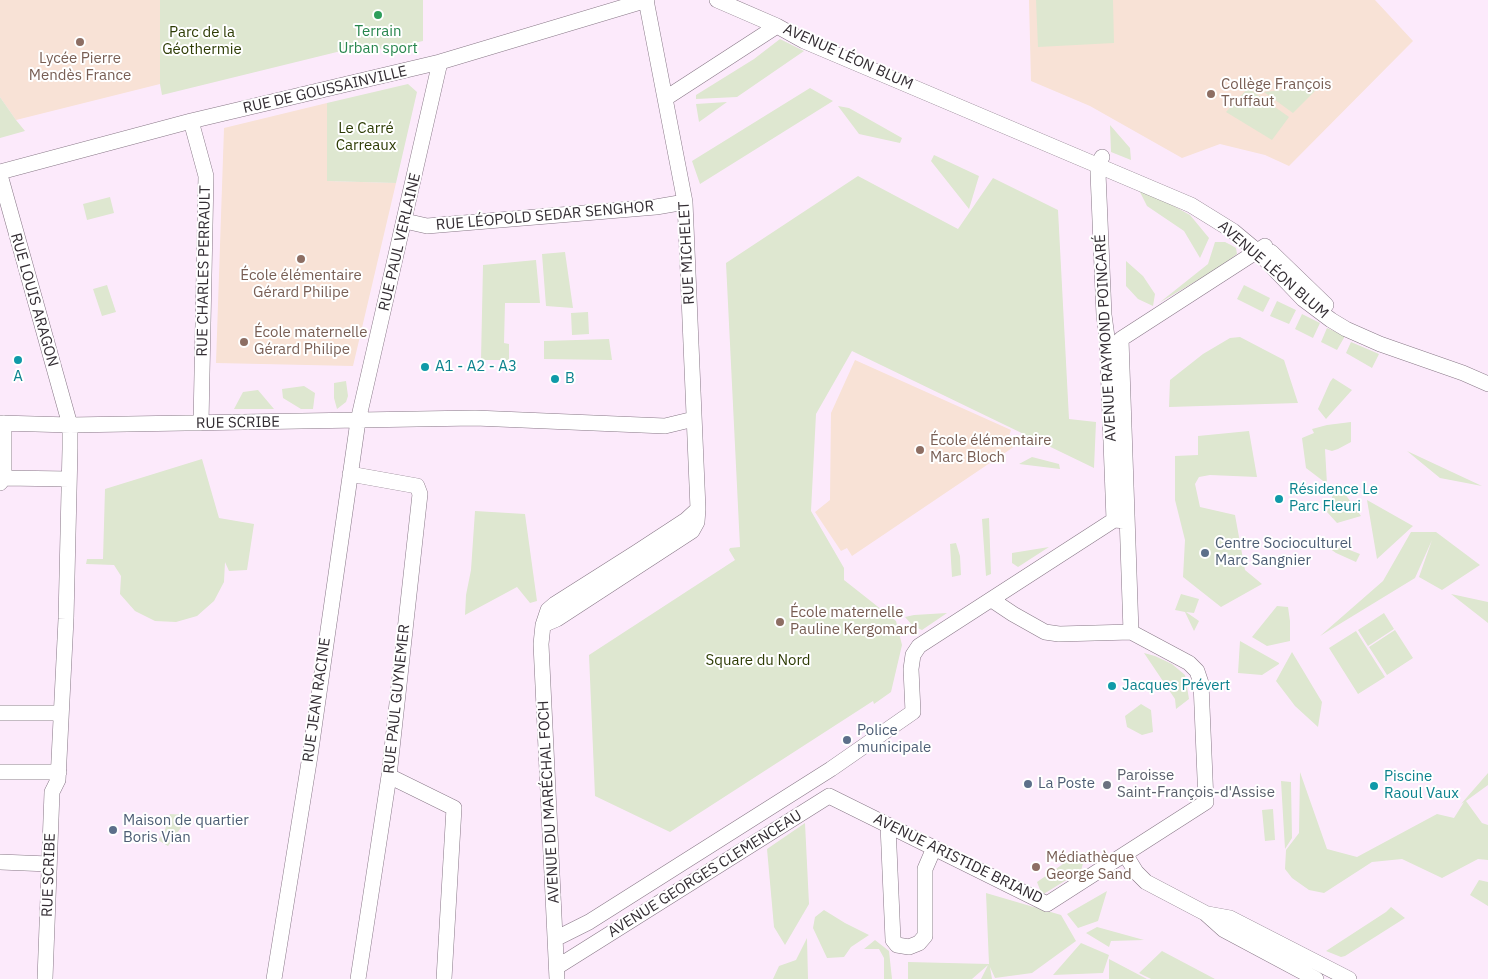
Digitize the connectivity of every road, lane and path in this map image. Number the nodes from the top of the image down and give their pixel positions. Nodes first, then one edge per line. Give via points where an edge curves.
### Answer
1 (647, 0) edge
2 (717, 0) edge
3 (777, 26) junction
4 (440, 62) junction
5 (666, 98) junction
6 (191, 121) junction
7 (1100, 161) junction
8 (0, 174) edge
9 (685, 202) junction
10 (404, 221) junction
11 (1261, 249) junction
12 (1114, 338) junction
13 (1488, 374) edge
14 (1488, 384) edge
15 (694, 419) junction
16 (358, 421) junction
17 (2, 423) edge
18 (201, 423) junction
19 (70, 425) junction
20 (350, 474) junction
21 (69, 479) junction
22 (2, 481) edge
23 (1120, 520) junction
24 (992, 600) junction
25 (543, 625) joint
26 (1132, 632) junction
27 (61, 712) junction
28 (0, 713) edge
29 (831, 769) junction
30 (0, 772) edge
31 (59, 772) junction
32 (389, 776) junction
33 (829, 796) junction
34 (888, 825) junction
35 (934, 848) junction
36 (1125, 854) junction
37 (0, 862) edge
38 (49, 864) junction
39 (1205, 913) junction
40 (556, 939) junction
41 (557, 973) edge
42 (45, 979) edge
43 (274, 979) edge
44 (358, 979) edge
45 (444, 979) edge
46 (1316, 979) edge
47 (1349, 979) edge

1 - 4 street, RUE DE GOUSSAINVILLE
1 - 5 street, RUE MICHELET
2 - 3 street, AVENUE LÉON BLUM
3 - 5 street
3 - 7 street, AVENUE LÉON BLUM via 807,32
4 - 6 street, RUE DE GOUSSAINVILLE
4 - 10 street, RUE PAUL VERLAINE
5 - 9 street, RUE MICHELET
6 - 8 street, RUE DE GOUSSAINVILLE
6 - 18 street, RUE CHARLES PERRAULT via 206,176
7 - 11 street, AVENUE LÉON BLUM via 1198,199 1244,227
7 - 12 street, AVENUE RAYMOND POINCARÉ via 1104,314
8 - 19 street, RUE LOUIS ARAGON
9 - 10 street, RUE LÉOPOLD SEDAR SENGHOR via 427,226
9 - 15 street, RUE MICHELET
10 - 16 street, RUE PAUL VERLAINE
11 - 12 street
11 - 13 street, AVENUE LÉON BLUM via 1324,304 1365,330
11 - 14 street, AVENUE LÉON BLUM via 1303,299 1346,329
12 - 23 street, AVENUE RAYMOND POINCARÉ
15 - 16 street, RUE SCRIBE via 665,426 475,418
15 - 25 street, RUE MICHELET via 698,509 692,531
16 - 18 street, RUE SCRIBE
16 - 20 street, RUE JEAN RACINE
17 - 19 street
17 - 22 street
18 - 19 street, RUE SCRIBE
19 - 21 street, RUE SCRIBE
20 - 32 street, RUE PAUL GUYNEMER via 416,486 420,494
20 - 43 street, RUE JEAN RACINE
21 - 22 street
21 - 27 street, RUE SCRIBE
23 - 24 street
23 - 26 street, AVENUE RAYMOND POINCARÉ
24 - 26 street via 1046,632
24 - 29 street, AVENUE GEORGES CLEMENCEAU via 919,646 912,655 913,712
25 - 40 street, AVENUE DU MARÉCHAL FOCH via 541,644
26 - 36 street via 1189,663 1197,671 1201,683 1206,802
27 - 28 street
27 - 31 street, RUE SCRIBE
29 - 33 street
29 - 40 street, AVENUE GEORGES CLEMENCEAU via 589,922
30 - 31 street
31 - 38 street, RUE SCRIBE via 52,792
32 - 44 street, RUE PAUL GUYNEMER
32 - 45 street via 454,808
33 - 34 street, AVENUE ARISTIDE BRIAND
33 - 41 street, AVENUE GEORGES CLEMENCEAU
34 - 35 street, AVENUE ARISTIDE BRIAND
34 - 35 street via 893,940 897,945 909,947 925,936 925,869
35 - 36 street, AVENUE ARISTIDE BRIAND via 1047,904
36 - 39 street via 1146,882
37 - 38 street
38 - 42 street, RUE SCRIBE
39 - 46 street via 1224,930
39 - 47 street via 1230,918
40 - 41 street, AVENUE DU MARÉCHAL FOCH

